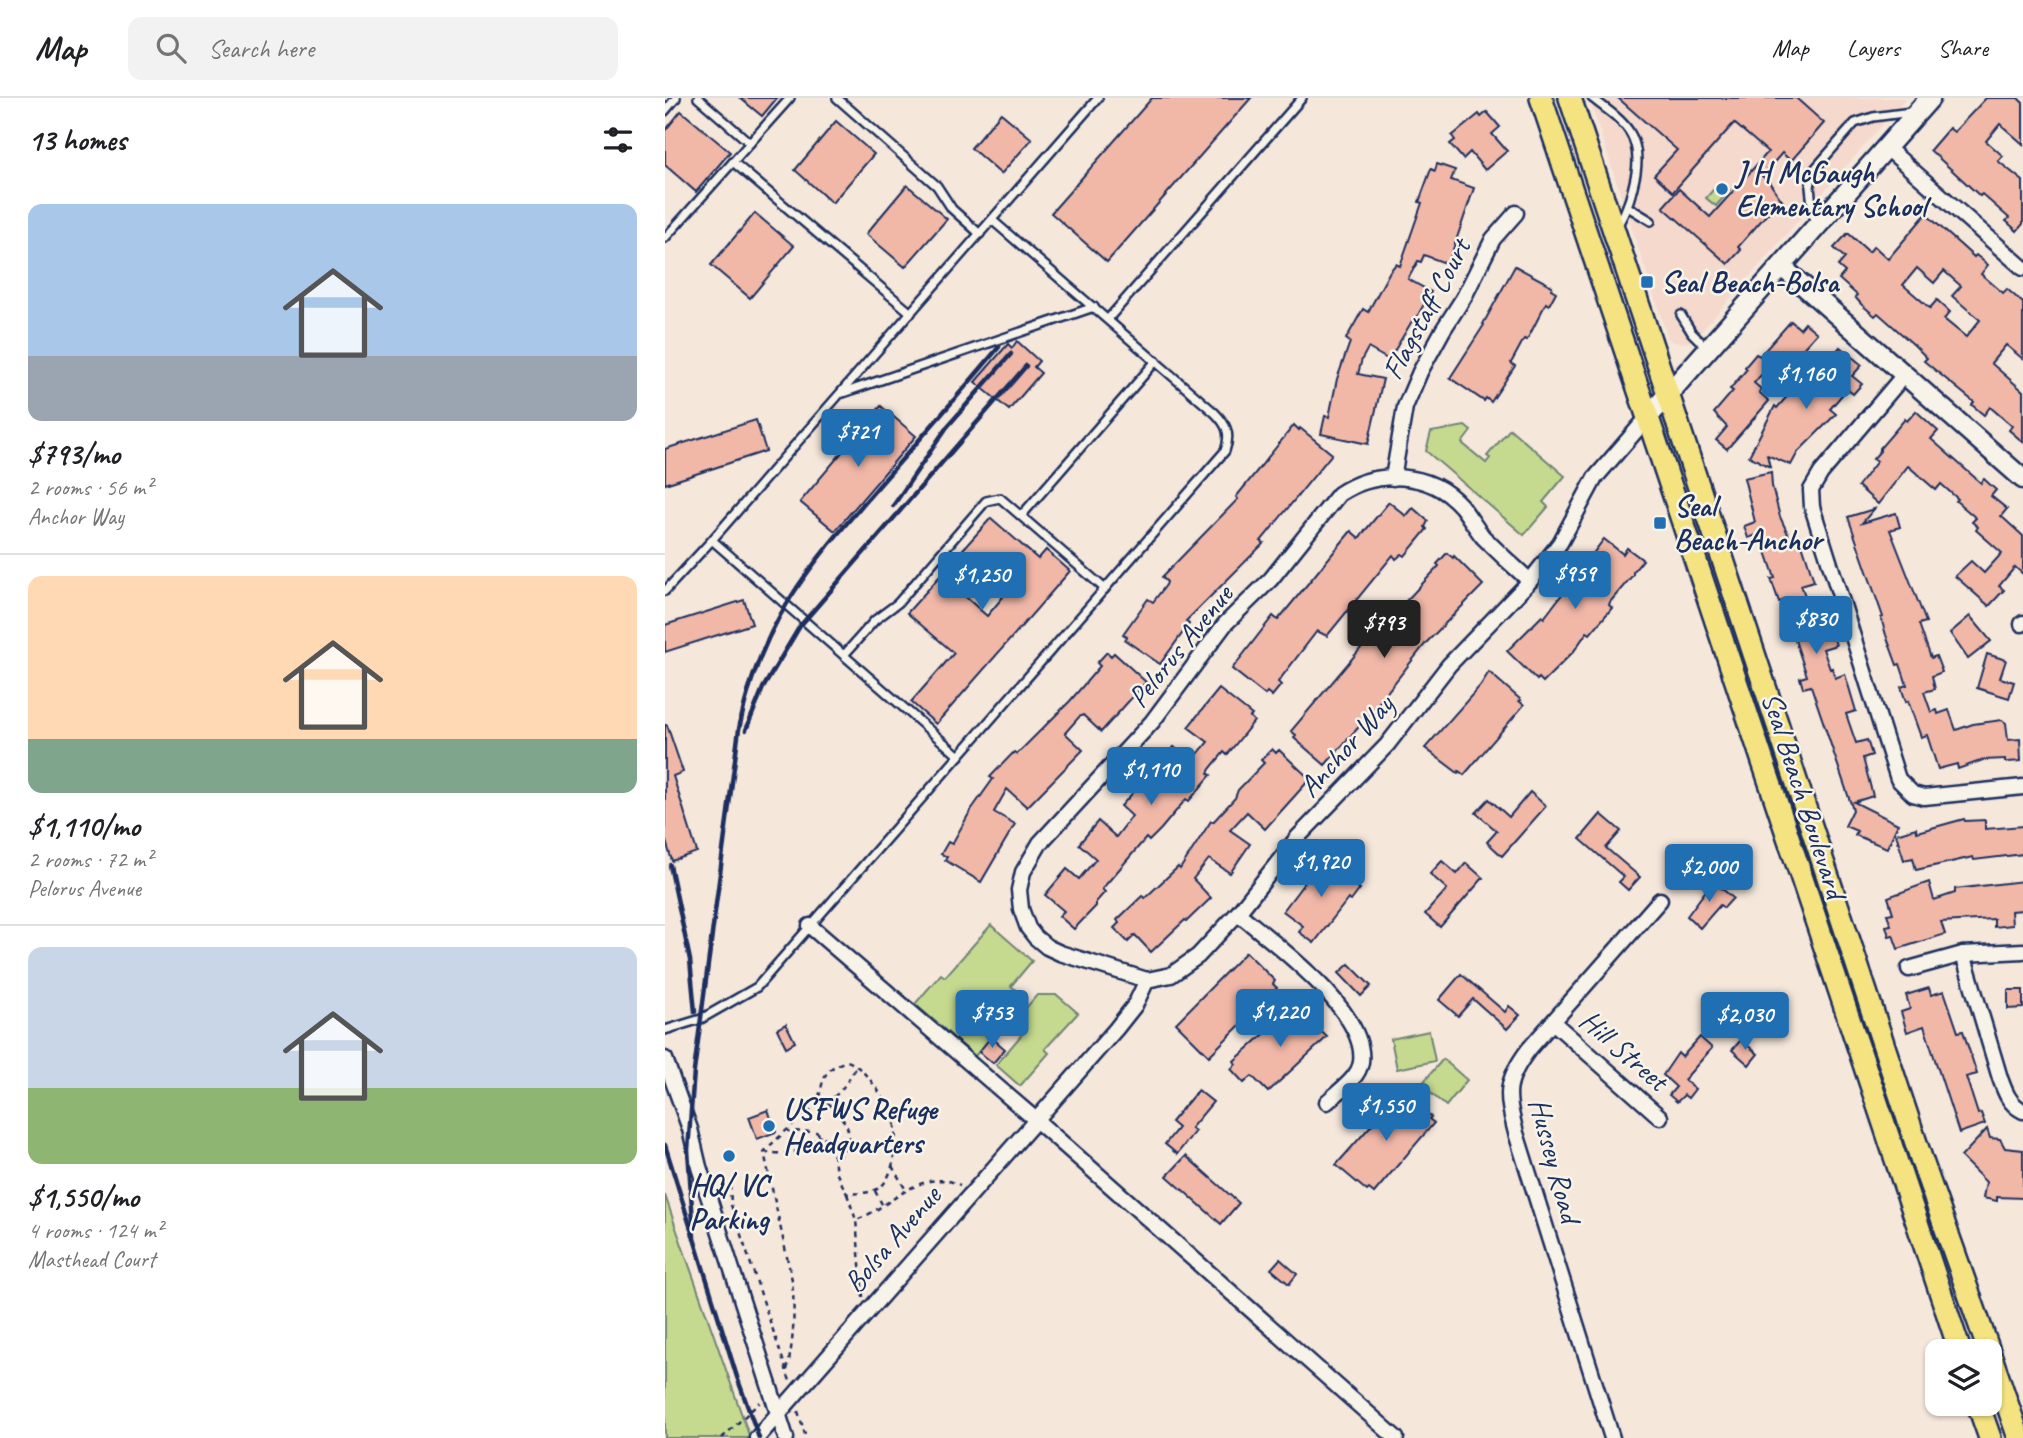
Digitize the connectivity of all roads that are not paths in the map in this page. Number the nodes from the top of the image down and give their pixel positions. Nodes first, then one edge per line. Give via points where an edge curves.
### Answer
1 (676, 98) edge
2 (698, 98) edge
3 (790, 98) edge
4 (837, 98) edge
5 (1098, 98) edge
6 (1301, 98) edge
7 (1572, 98) edge
8 (1592, 98) edge
9 (1543, 103) edge
10 (1924, 105) edge
11 (665, 111) edge
12 (750, 143) junction
13 (1887, 148) junction
14 (733, 162) junction
15 (1627, 206) junction
16 (1516, 213) dead end
17 (992, 220) junction
18 (1651, 220) dead end
19 (1815, 228) junction
20 (1615, 232) junction
21 (980, 234) junction
22 (665, 238) edge
23 (1781, 266) junction
24 (2023, 268) edge
25 (1094, 307) junction
26 (911, 313) junction
27 (1681, 315) dead end
28 (1108, 319) junction
29 (1708, 350) junction
30 (1156, 361) junction
31 (1905, 375) junction
32 (840, 394) junction
33 (1669, 394) junction
34 (1647, 418) junction
35 (1393, 478) junction
36 (2023, 479) edge
37 (1021, 516) junction
38 (712, 540) junction
39 (1530, 581) junction
40 (1105, 589) junction
41 (665, 591) edge
42 (844, 655) junction
43 (959, 756) junction
44 (2023, 787) edge
45 (1660, 900) dead end
46 (1238, 913) junction
47 (810, 926) junction
48 (2023, 951) edge
49 (1963, 954) junction
50 (1909, 969) dead end
51 (1147, 980) junction
52 (1554, 1023) junction
53 (665, 1030) edge
54 (665, 1059) edge
55 (1327, 1102) dead end
56 (2023, 1111) edge
57 (1660, 1117) dead end
58 (1036, 1120) junction
59 (1956, 1339) edge
60 (1984, 1339) edge
61 (2002, 1390) edge
62 (778, 1412) junction
63 (1982, 1416) edge
64 (757, 1438) edge
65 (786, 1438) edge
66 (1396, 1438) edge
67 (1612, 1438) edge
68 (1990, 1438) edge
69 (2019, 1438) edge

1 - 11 lane
2 - 12 lane
3 - 12 lane
4 - 21 lane via 937,186 952,209
5 - 17 lane
6 - 28 lane
7 - 9 lane
7 - 20 main road, Seal Beach Boulevard
8 - 15 lane via 1635,139 1638,155
9 - 34 main road, Seal Beach Boulevard
10 - 13 main road
10 - 19 lane via 1855,123 1813,171 1810,187
12 - 14 lane
13 - 19 main road
13 - 24 street
14 - 22 lane
14 - 26 lane
15 - 18 lane
15 - 20 lane
16 - 35 street, Flagstaff Court via 1493,239 1419,372 1405,407
17 - 21 lane
17 - 25 lane
19 - 23 main road
20 - 33 main road, Seal Beach Boulevard
21 - 26 lane
23 - 29 main road
23 - 31 street
25 - 28 lane
25 - 32 lane
26 - 32 lane
27 - 29 lane
28 - 30 lane
29 - 33 main road
30 - 37 lane
30 - 40 lane via 1226,424 1229,438 1217,461
31 - 36 street
31 - 44 street via 1821,473 1810,496 1898,779 1913,794 1924,797
32 - 38 lane
33 - 34 main road
33 - 60 main road, Seal Beach Boulevard
34 - 39 street, Anchor Way via 1595,478 1560,543
34 - 59 main road, Seal Beach Boulevard
35 - 39 street, Pelorus Avenue via 1434,484
35 - 51 street, Pelorus Avenue via 1371,479 1339,494 1271,579 1226,624 1152,722 1050,830 1023,873 1021,909 1035,937 1060,953
37 - 40 lane
37 - 42 lane via 999,498 986,501 898,603
38 - 41 lane
38 - 42 lane
39 - 46 street, Anchor Way via 1449,666 1387,745 1298,837
40 - 43 lane
42 - 43 lane
43 - 47 lane
45 - 52 street, Hussey Road
46 - 51 street via 1198,956 1171,975
46 - 55 street via 1324,988 1346,1016 1359,1044 1361,1063
47 - 53 lane via 757,988 701,1019
47 - 58 street
48 - 49 street
49 - 50 street
49 - 56 street via 2006,1096
51 - 58 street, Bolsa Avenue via 1135,1005
52 - 57 street, Hill Street
52 - 67 street, Hussey Road via 1514,1069 1508,1087 1510,1110
54 - 62 street
58 - 62 street, Bolsa Avenue
58 - 66 street
61 - 69 main road, Seal Beach Boulevard
62 - 64 street, Bolsa Avenue
62 - 65 street
63 - 68 main road

